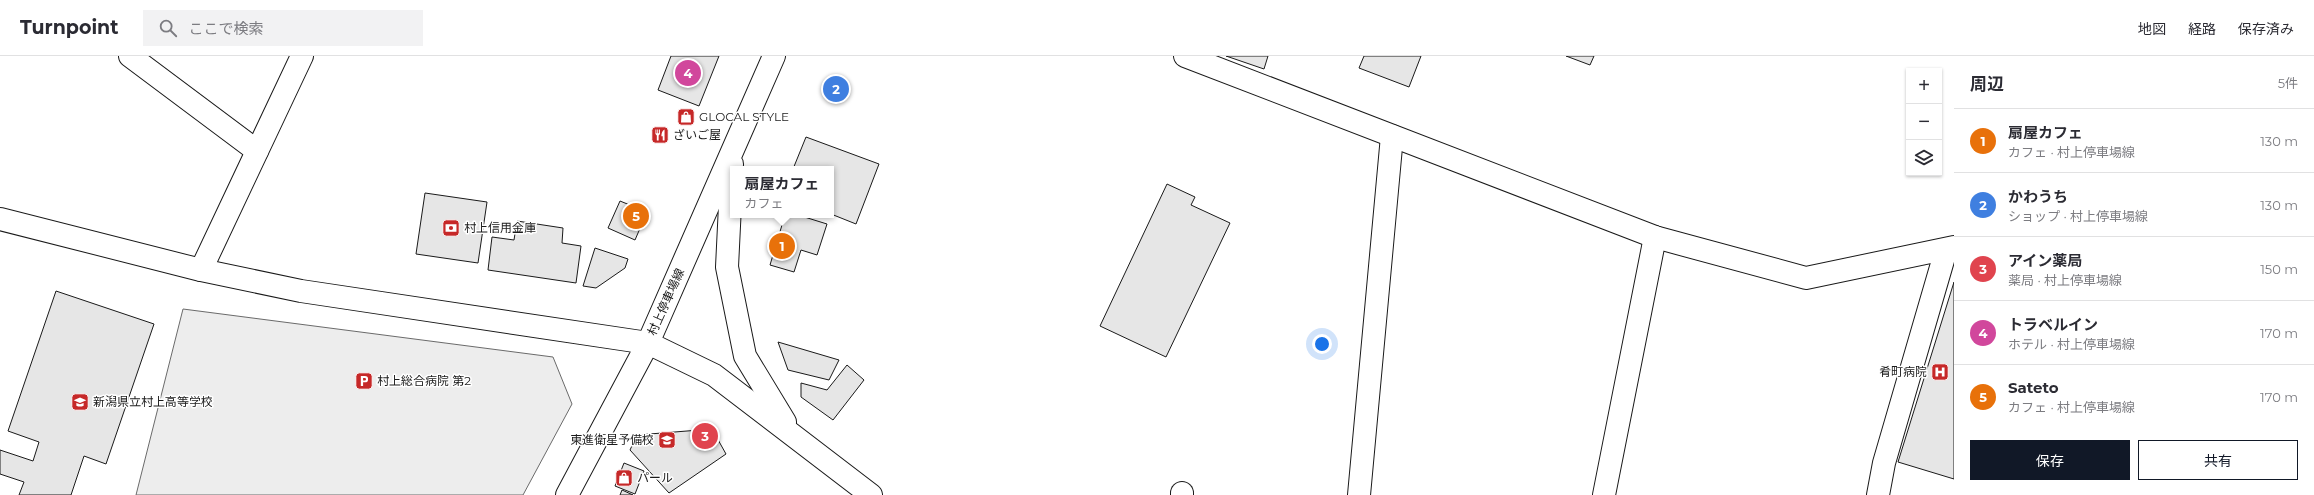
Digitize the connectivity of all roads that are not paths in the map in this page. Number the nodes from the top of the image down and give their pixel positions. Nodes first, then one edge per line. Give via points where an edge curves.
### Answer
1 (130, 56) edge
2 (302, 56) edge
3 (774, 56) edge
4 (1185, 56) edge
5 (1392, 136) junction
6 (257, 151) junction
7 (732, 151) junction
8 (731, 166) edge
9 (730, 197) edge
10 (0, 220) edge
11 (1655, 237) junction
12 (1950, 249) edge
13 (201, 270) junction
14 (648, 343) junction
15 (795, 436) junction
16 (567, 495) edge
17 (871, 495) edge
18 (1359, 495) edge
19 (1604, 495) edge
20 (1878, 495) edge

1 - 6 street
2 - 6 street
3 - 7 street, 村上停車場線
4 - 5 street
5 - 11 street
5 - 18 street
6 - 13 street
7 - 8 street
7 - 14 street, 村上停車場線
9 - 15 street via 727,267 745,356
10 - 13 street
11 - 12 street via 1806,278
11 - 19 street
12 - 20 street via 1884,463
13 - 14 street via 301,291
14 - 15 street, 村上停車場線 via 714,375
14 - 16 street
15 - 17 street, 村上停車場線

